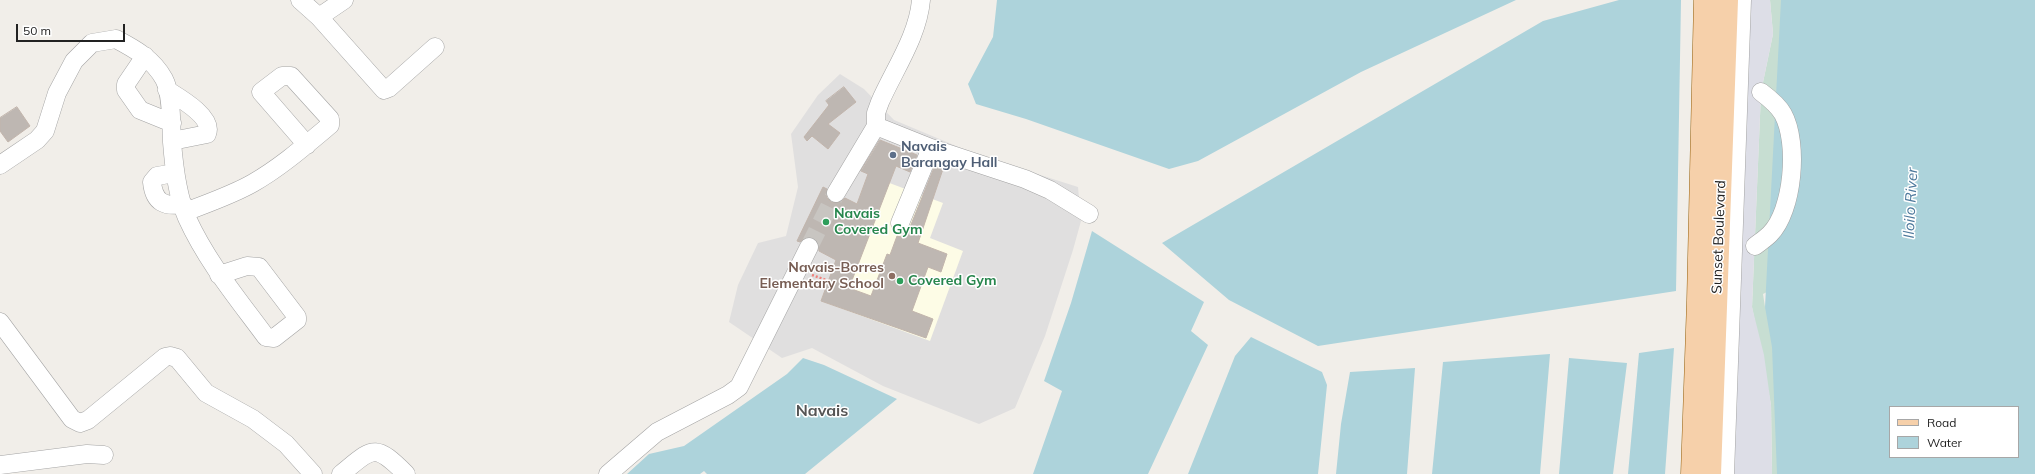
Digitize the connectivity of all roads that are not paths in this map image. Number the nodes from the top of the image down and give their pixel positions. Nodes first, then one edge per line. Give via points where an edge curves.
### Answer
1 (300, 0) edge
2 (344, 0) edge
3 (921, 0) edge
4 (1705, 0) edge
5 (1727, 0) edge
6 (1742, 0) edge
7 (319, 17) junction
8 (435, 47) dead end
9 (145, 56) junction
10 (167, 90) junction
11 (1762, 92) dead end
12 (172, 122) junction
13 (876, 126) junction
14 (172, 141) junction
15 (307, 145) dead end
16 (931, 148) junction
17 (0, 165) edge
18 (175, 173) junction
19 (836, 193) tunnel mouth
20 (184, 208) junction
21 (1088, 214) dead end
22 (900, 223) dead end
23 (1755, 246) dead end
24 (809, 247) tunnel mouth
25 (219, 275) dead end
26 (0, 322) edge
27 (104, 455) dead end
28 (0, 465) edge
29 (312, 474) edge
30 (342, 474) edge
31 (406, 474) edge
32 (608, 474) edge
33 (1692, 474) edge
34 (1710, 474) edge
35 (1725, 474) edge

1 - 7 street
2 - 7 street
3 - 13 street via 920,13 911,37 891,75 878,108
4 - 33 main road, Sunset Boulevard
5 - 34 main road, Sunset Boulevard
6 - 35 street
7 - 8 street via 384,90
9 - 10 street via 165,80
9 - 12 street via 126,84 126,90 140,110
9 - 17 street via 116,39 92,43 68,71 57,93 45,131 37,140
10 - 12 street
10 - 14 street via 196,110 208,130 207,134
11 - 23 street via 1783,114 1789,129 1792,141 1792,177 1787,199 1778,220 1770,234
12 - 14 street
13 - 16 street
13 - 19 street
14 - 18 street
15 - 20 street via 254,182 223,198
16 - 21 street via 1025,179 1050,190
16 - 22 street
18 - 20 street
18 - 20 street via 157,176 152,182 153,191 162,203
20 - 25 street
24 - 32 street via 739,387 657,432
26 - 29 street via 72,419 80,423 88,420 165,357 170,356 177,358 206,393 254,419 286,444
27 - 28 street via 87,454
30 - 31 street via 368,453 375,452 384,454

